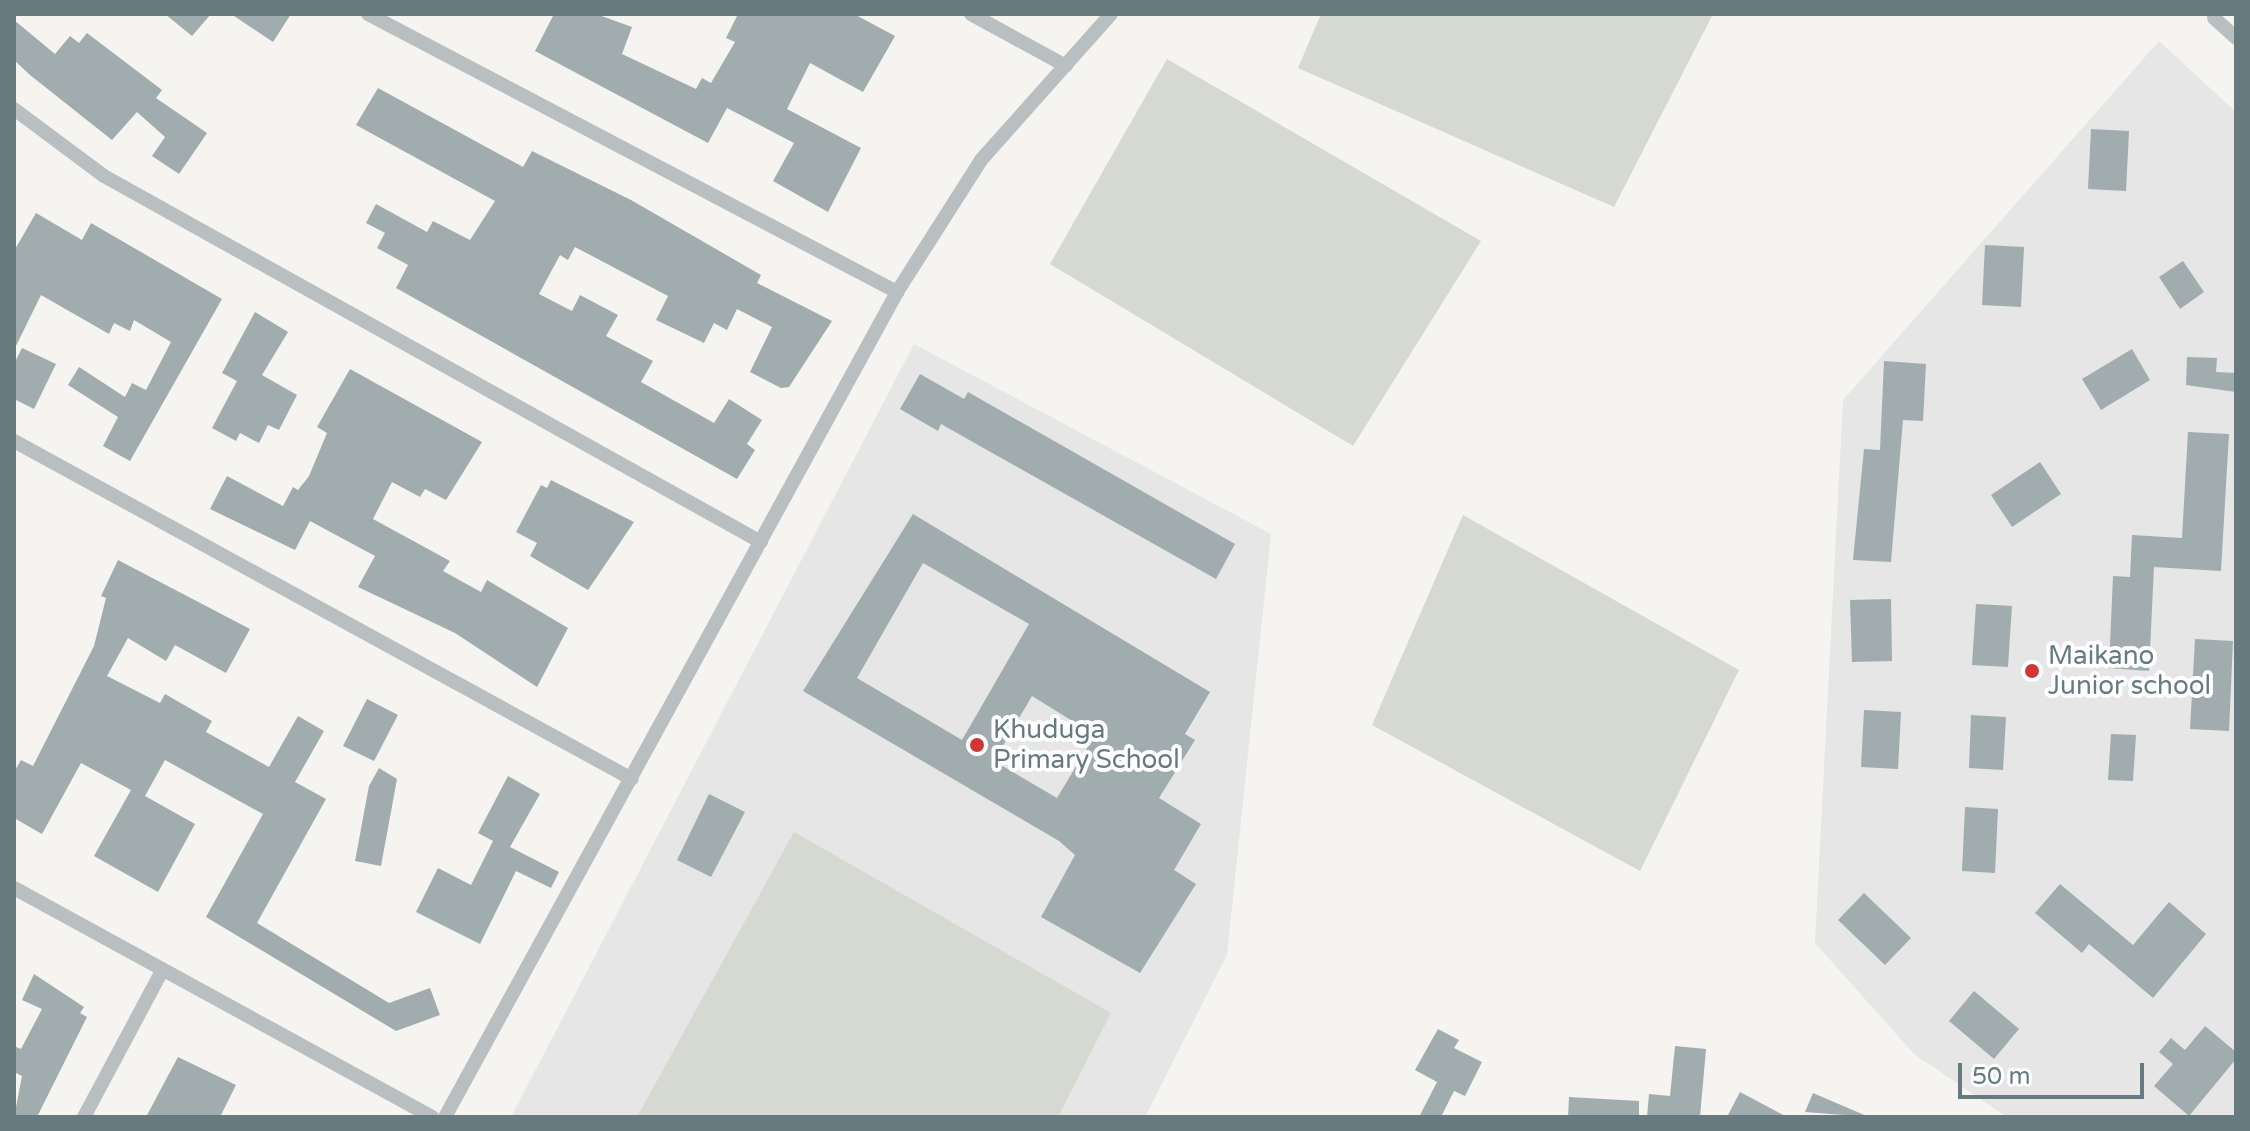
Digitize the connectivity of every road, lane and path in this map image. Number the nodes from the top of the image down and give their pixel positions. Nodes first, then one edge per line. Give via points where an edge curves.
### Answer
1 (368, 14) edge
2 (971, 14) edge
3 (1111, 14) edge
4 (2214, 18) dead end
5 (2236, 38) edge
6 (1066, 66) junction
7 (14, 109) edge
8 (897, 292) junction
9 (14, 441) edge
10 (761, 542) junction
11 (632, 779) junction
12 (14, 888) edge
13 (162, 971) junction
14 (84, 1117) edge
15 (433, 1117) edge
16 (445, 1117) edge

1 - 8 street
2 - 6 street
3 - 6 street
4 - 5 street
6 - 8 street via 981,160
7 - 10 street via 82,164
8 - 10 street
9 - 11 street
10 - 11 street
11 - 16 street
12 - 13 street
13 - 14 street
13 - 15 street

